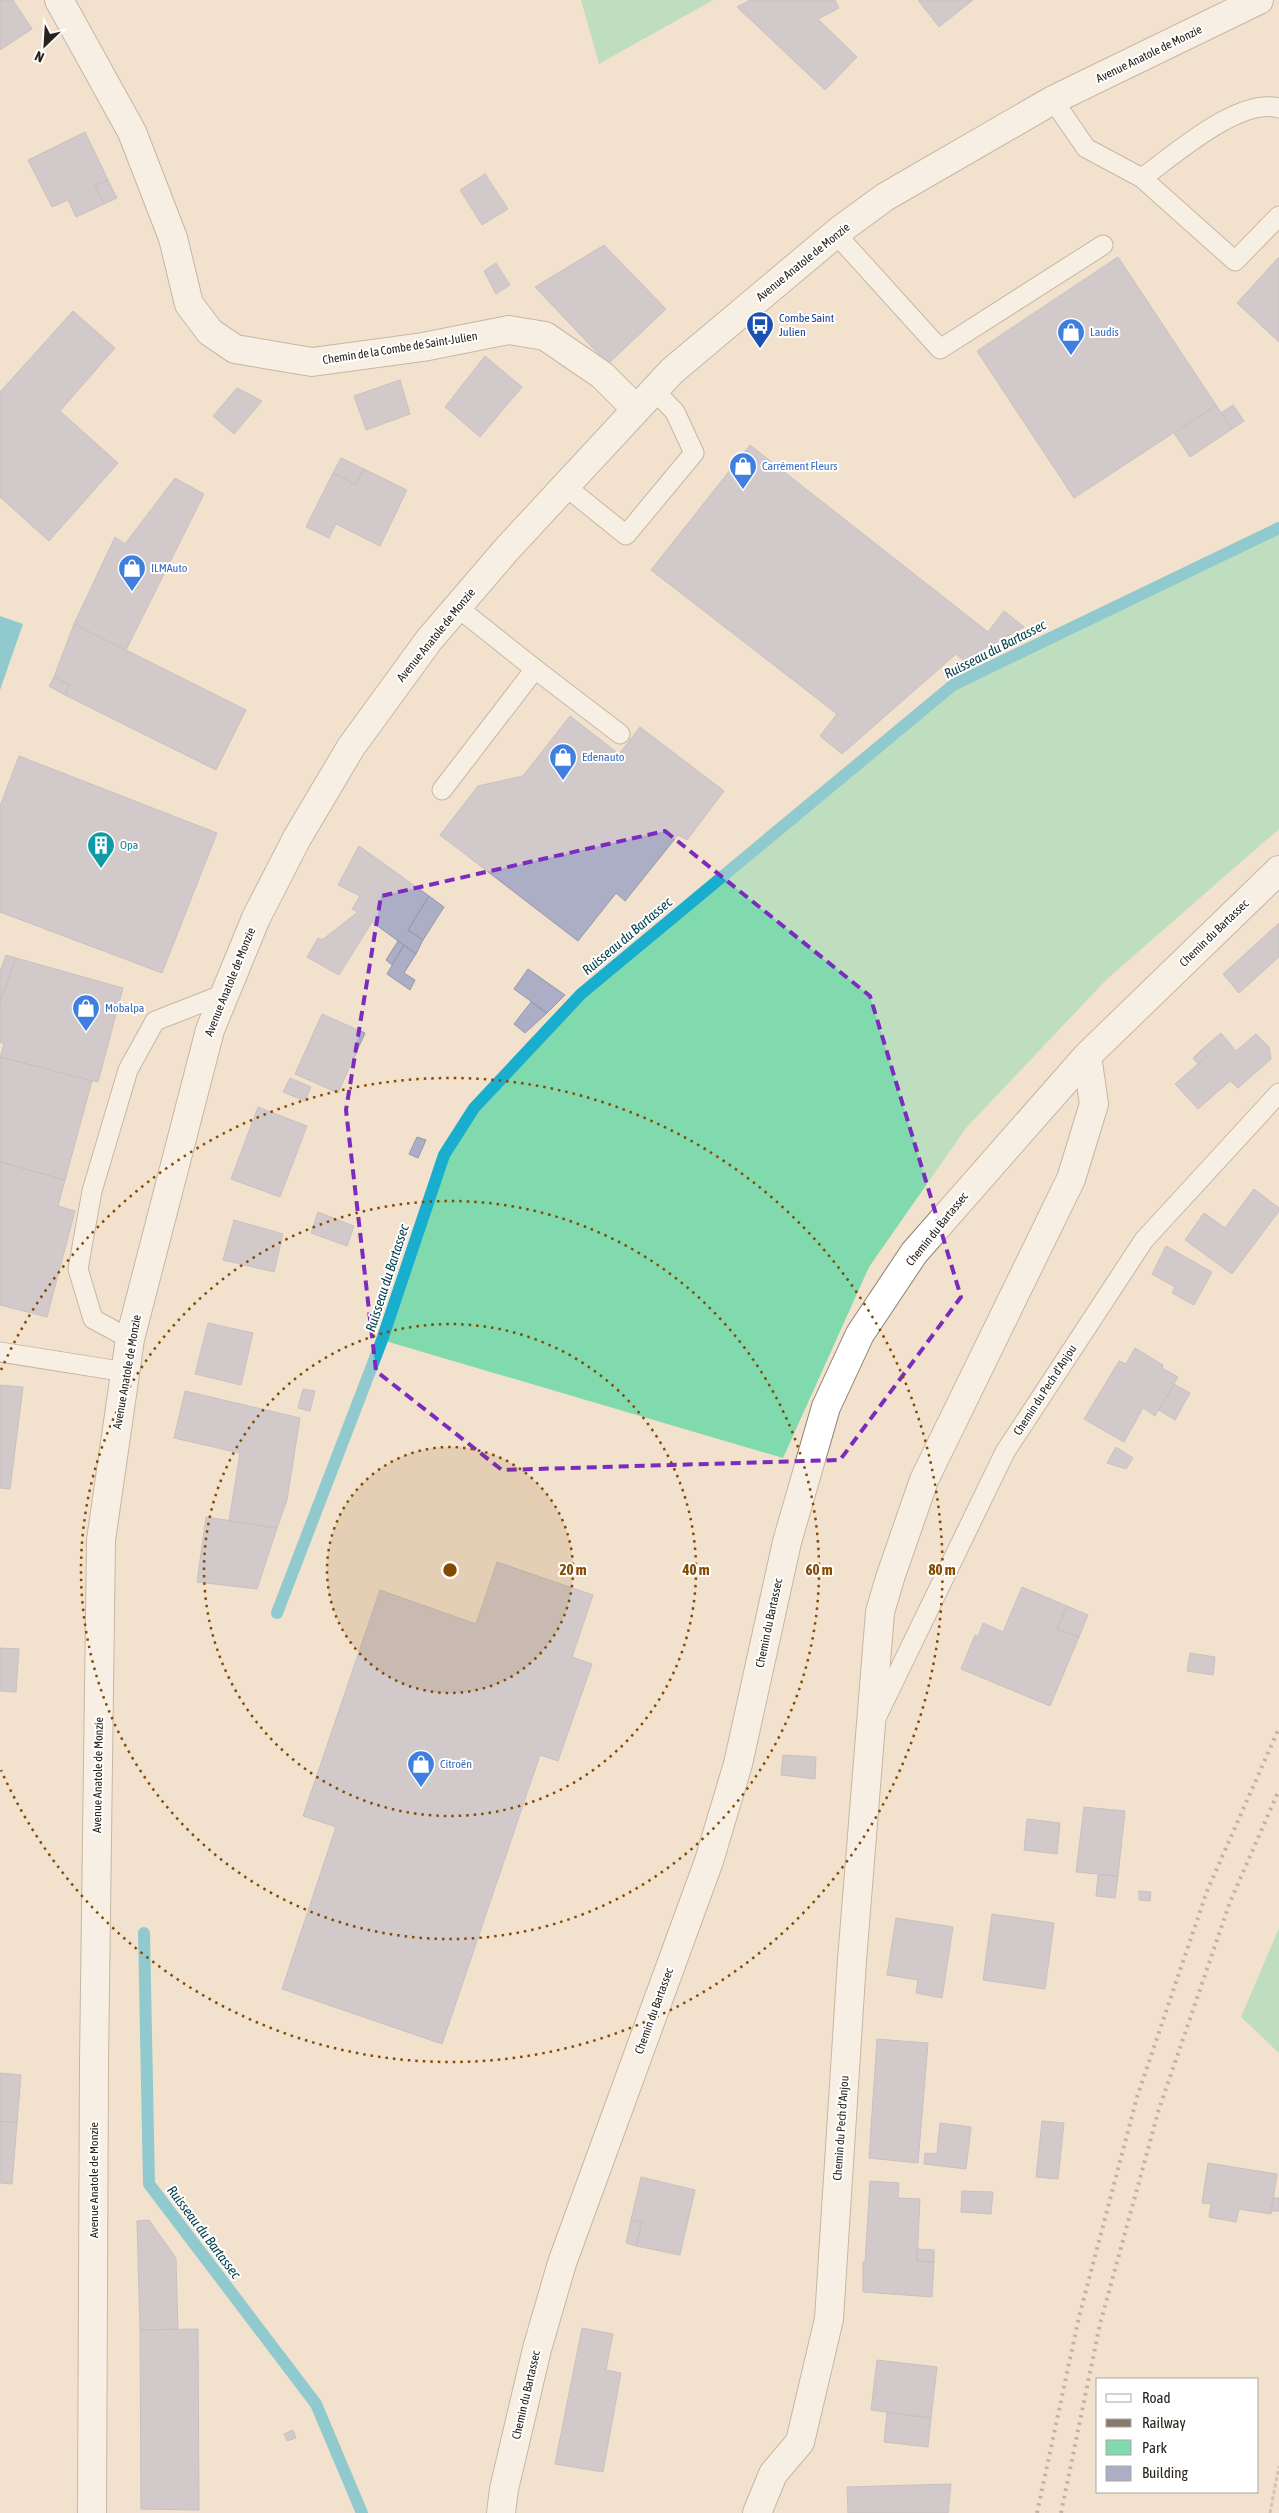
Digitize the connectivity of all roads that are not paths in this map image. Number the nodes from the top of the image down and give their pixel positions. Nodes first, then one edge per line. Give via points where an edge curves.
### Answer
1 (60, 0) edge
2 (1259, 0) edge
3 (1053, 100) junction
4 (1279, 108) edge
5 (1142, 178) junction
6 (1279, 216) edge
7 (836, 234) junction
8 (1103, 245) dead end
9 (645, 400) junction
10 (565, 486) junction
11 (457, 607) junction
12 (535, 669) junction
13 (620, 734) dead end
14 (442, 790) dead end
15 (1279, 870) edge
16 (224, 994) junction
17 (1087, 1056) junction
18 (1279, 1093) edge
19 (130, 1339) junction
20 (0, 1352) edge
21 (126, 1372) junction
22 (872, 1728) junction
23 (92, 2513) edge
24 (501, 2513) edge
25 (757, 2513) edge

1 - 9 street, Chemin de la Combe de Saint-Julien via 132,132 173,238 189,304 210,332 236,349 312,362 423,347 509,330 545,336 602,376
2 - 3 street, Avenue Anatole de Monzie
3 - 5 lane via 1086,148
3 - 7 street, Avenue Anatole de Monzie via 885,198
4 - 5 lane via 1269,105 1233,115
5 - 6 lane via 1235,261
7 - 8 lane via 940,348
7 - 9 street, Avenue Anatole de Monzie via 672,371
9 - 10 street, Avenue Anatole de Monzie
9 - 10 lane via 674,412 694,453 626,534
10 - 11 street, Avenue Anatole de Monzie
11 - 12 lane
11 - 16 street, Avenue Anatole de Monzie via 351,747 297,838 256,918
12 - 13 lane
12 - 14 lane
15 - 17 street, Chemin du Bartassec
16 - 19 street, Avenue Anatole de Monzie via 210,1030
16 - 19 lane via 155,1021 128,1070 92,1191 78,1268 93,1319
17 - 22 street, Chemin du Pech d'Anjou via 1094,1104 1071,1178 924,1480 890,1578 880,1612
17 - 24 street, Chemin du Bartassec via 914,1253 860,1334 826,1407 787,1542 738,1764 709,1861 562,2263 537,2349
18 - 22 lane, Chemin du Pech d'Anjou via 1144,1240 1010,1444
19 - 21 street, Avenue Anatole de Monzie
20 - 21 lane
21 - 23 street, Avenue Anatole de Monzie via 101,1540
22 - 25 street, Chemin du Pech d'Anjou via 852,1960 829,2319 800,2442 773,2474

